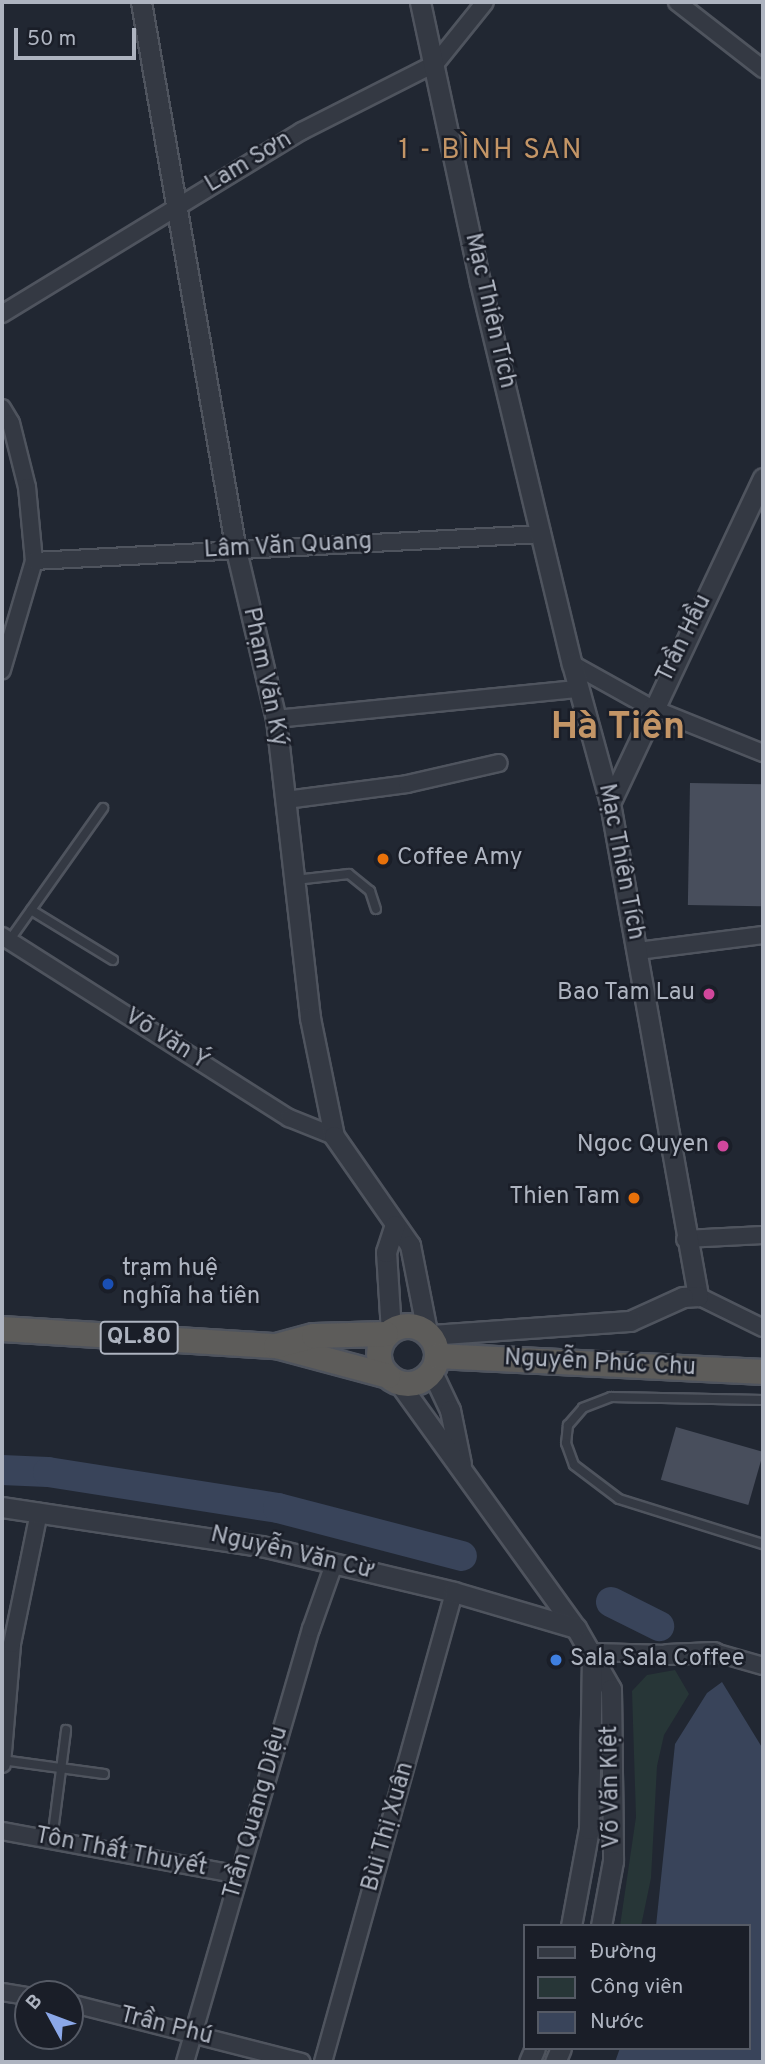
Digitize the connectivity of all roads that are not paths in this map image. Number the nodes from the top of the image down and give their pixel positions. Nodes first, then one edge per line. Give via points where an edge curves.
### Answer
1 (141, 2) edge
2 (419, 2) edge
3 (485, 2) edge
4 (677, 2) edge
5 (436, 63) junction
6 (763, 69) edge
7 (175, 207) junction
8 (2, 314) edge
9 (2, 408) edge
10 (763, 478) edge
11 (542, 534) junction
12 (236, 550) junction
13 (34, 561) junction
14 (572, 664) junction
15 (2, 670) edge
16 (579, 689) junction
17 (651, 708) junction
18 (276, 719) junction
19 (763, 752) edge
20 (499, 763) dead end
21 (286, 800) junction
22 (610, 803) junction
23 (103, 808) dead end
24 (295, 880) junction
25 (376, 909) dead end
26 (31, 910) junction
27 (763, 935) edge
28 (5, 938) edge
29 (638, 951) junction
30 (113, 960) dead end
31 (334, 1136) junction
32 (395, 1225) junction
33 (763, 1235) edge
34 (685, 1239) junction
35 (698, 1296) junction
36 (763, 1328) edge
37 (2, 1329) edge
38 (388, 1333) junction
39 (276, 1346) junction
40 (432, 1349) junction
41 (763, 1372) edge
42 (393, 1380) junction
43 (763, 1400) edge
44 (461, 1464) junction
45 (2, 1507) edge
46 (39, 1512) junction
47 (763, 1544) edge
48 (334, 1564) junction
49 (454, 1592) junction
50 (576, 1628) junction
51 (7, 1644) edge
52 (714, 1651) joint
53 (592, 1652) junction
54 (667, 1654) joint
55 (763, 1666) edge
56 (66, 1730) dead end
57 (2, 1762) edge
58 (62, 1769) junction
59 (104, 1774) dead end
60 (2, 1831) edge
61 (52, 1840) junction
62 (239, 1875) junction
63 (571, 1924) edge
64 (601, 1924) edge
65 (84, 2007) edge
66 (193, 2033) junction
67 (185, 2062) edge
68 (302, 2062) edge
69 (323, 2062) edge

1 - 7 street, Phạm Văn Ký
2 - 5 street, Mạc Thiên Tích
3 - 5 street, Lam Sơn
4 - 6 street
5 - 7 street, Lam Sơn via 302,131
5 - 11 street, Mạc Thiên Tích via 480,282
7 - 8 street, Lam Sơn
7 - 12 street, Phạm Văn Ký
9 - 13 street via 27,487
10 - 17 street, Trần Hầu
11 - 12 street, Lâm Văn Quang
11 - 14 street, Mạc Thiên Tích
12 - 13 street, Lâm Văn Quang
12 - 18 street, Phạm Văn Ký
13 - 15 street
14 - 16 street, Mạc Thiên Tích
14 - 17 street
16 - 18 street
16 - 22 street, Mạc Thiên Tích
17 - 19 street
17 - 22 street, Trần Hầu
18 - 21 street, Phạm Văn Ký
20 - 21 street via 407,784
21 - 24 street, Phạm Văn Ký
22 - 29 street, Mạc Thiên Tích
23 - 26 lane
24 - 25 lane via 349,874 370,891
24 - 31 street, Phạm Văn Ký via 310,1018
26 - 28 lane
26 - 30 lane
27 - 29 street
28 - 31 street, Võ Văn Ý via 289,1118
29 - 34 street, Mạc Thiên Tích
31 - 32 street, Phạm Văn Ký
32 - 38 street via 386,1252
32 - 40 street, Phạm Văn Ký via 410,1245
33 - 34 street
34 - 35 street, Mạc Thiên Tích
35 - 36 street
35 - 40 street via 683,1297 630,1321
37 - 39 highway, QL.80
38 - 39 highway, QL.80 via 314,1336
38 - 40 highway via 409,1325
38 - 42 highway via 379,1351
39 - 42 highway
40 - 41 highway, Nguyễn Phúc Chu
40 - 42 highway via 419,1382
40 - 44 street, Võ Văn Kiệt
42 - 44 street, Võ Văn Kiệt
43 - 47 lane via 611,1397 583,1408 568,1425 566,1443 574,1465 620,1499
44 - 50 street, Võ Văn Kiệt
45 - 46 street, Nguyễn Văn Cừ
46 - 48 street, Nguyễn Văn Cừ via 199,1534
46 - 51 street
48 - 49 street, Nguyễn Văn Cừ
48 - 62 street, Trần Quang Diệu
49 - 50 street, Nguyễn Văn Cừ
49 - 69 street, Bùi Thị Xuân
50 - 53 street, Võ Văn Kiệt
51 - 57 street
52 - 54 street
52 - 55 street
53 - 54 street
53 - 63 street, Võ Văn Kiệt via 589,1829
53 - 64 street, Võ Văn Kiệt via 611,1689 613,1861
56 - 58 lane
57 - 58 lane
58 - 59 lane
58 - 61 lane
60 - 61 street, Tôn Thất Thuyết
61 - 62 street, Tôn Thất Thuyết
62 - 66 street, Trần Quang Diệu
65 - 66 street, Trần Phú
66 - 67 street, Trần Quang Diệu
66 - 68 street, Trần Phú

